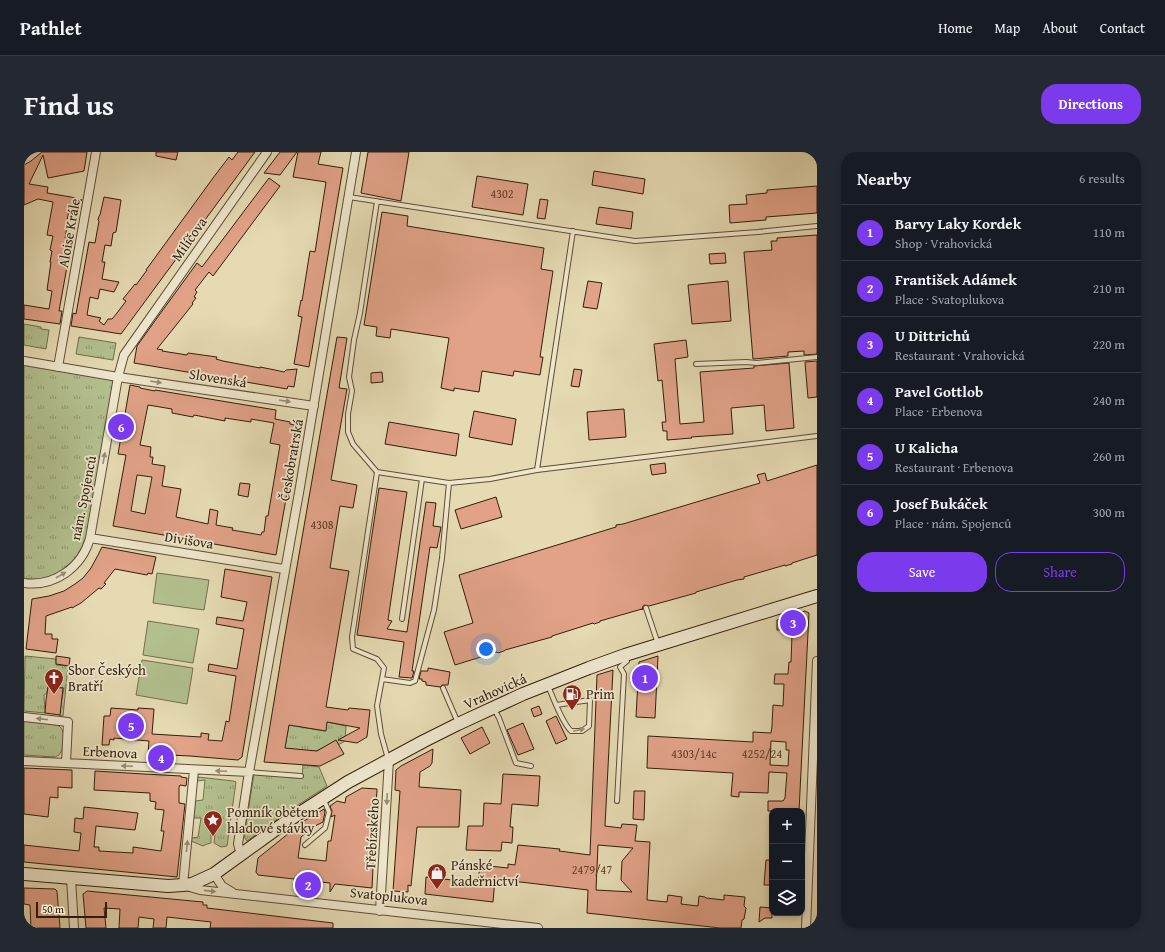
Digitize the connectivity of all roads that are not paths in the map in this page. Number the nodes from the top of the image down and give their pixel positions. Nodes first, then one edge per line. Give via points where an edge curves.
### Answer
1 (96, 152) edge
2 (267, 152) edge
3 (356, 152) edge
4 (349, 197) junction
5 (377, 201) junction
6 (817, 226) edge
7 (573, 231) junction
8 (132, 342) joint
9 (817, 357) edge
10 (24, 361) edge
11 (696, 364) dead end
12 (58, 367) junction
13 (118, 377) junction
14 (314, 406) junction
15 (817, 436) edge
16 (537, 470) junction
17 (377, 472) junction
18 (422, 479) junction
19 (449, 483) junction
20 (90, 538) junction
21 (284, 569) junction
22 (24, 583) edge
23 (817, 596) edge
24 (646, 608) dead end
25 (402, 619) dead end
26 (658, 644) junction
27 (625, 655) junction
28 (817, 661) edge
29 (816, 678) edge
30 (382, 679) junction
31 (547, 684) junction
32 (443, 688) dead end
33 (556, 705) junction
34 (493, 707) junction
35 (24, 717) edge
36 (458, 724) junction
37 (389, 760) junction
38 (24, 761) edge
39 (66, 763) junction
40 (531, 766) dead end
41 (194, 770) junction
42 (249, 772) junction
43 (301, 776) dead end
44 (814, 787) edge
45 (323, 798) junction
46 (617, 801) dead end
47 (305, 845) dead end
48 (241, 855) junction
49 (24, 874) edge
50 (214, 874) junction
51 (71, 878) junction
52 (183, 885) junction
53 (236, 894) junction
54 (380, 911) junction
55 (74, 928) edge
56 (538, 928) edge
57 (806, 928) edge

1 - 12 street, Aloise Krále
2 - 8 street, Milíčova
3 - 4 street, Českobratrská
4 - 5 lane
4 - 14 street, Českobratrská
5 - 7 lane
5 - 17 lane via 349,377 352,391 348,432 353,444
6 - 7 lane via 635,241
7 - 16 lane
8 - 13 street, nám. Spojenců via 122,359
9 - 11 lane via 757,363
10 - 12 street
12 - 13 street
13 -> 14 street, Slovenská
20 -> 13 street, nám. Spojenců
14 - 21 street, Českobratrská
15 - 16 lane
16 - 19 lane via 490,479
17 - 18 lane
17 - 30 lane via 352,637 353,649 378,659 384,668
18 - 19 lane
18 - 25 lane
19 - 30 lane via 434,610 415,681 410,684
20 - 21 street, Divišova
22 -> 20 street, nám. Spojenců via 47,582 69,571 83,555
21 - 42 street, Českobratrská
23 - 26 street, Vrahovická
24 - 26 lane
26 - 27 street, Vrahovická
27 - 31 street, Vrahovická
27 - 46 lane via 627,661 620,666 624,674
28 - 29 street
29 - 44 street
30 - 37 lane via 377,706 381,734
31 - 33 lane
31 - 34 street, Vrahovická
32 - 36 lane
33 -> 33 lane via 571,731 582,731 590,724 590,700
34 - 36 street, Vrahovická
34 - 40 lane via 516,763
39 -> 35 street via 69,719
36 - 37 street, Vrahovická
37 - 45 street, Vrahovická
37 -> 54 street, Třebízského
38 - 39 street, Erbenova
41 -> 39 street, Erbenova
42 -> 41 street, Erbenova
52 -> 41 street
42 - 43 lane
42 - 48 street, Českobratrská via 238,844
44 - 57 street
45 - 47 lane via 329,812 325,828
45 - 48 street, Vrahovická
48 - 50 street, Vrahovická
49 - 51 street, Svatoplukova
50 - 52 street, Svatoplukova via 192,884
50 - 53 street, Svatoplukova via 222,886
51 - 52 street, Svatoplukova
51 - 55 street
52 -> 53 street, Svatoplukova via 200,890
53 - 54 street, Svatoplukova
54 - 56 street, Svatoplukova

